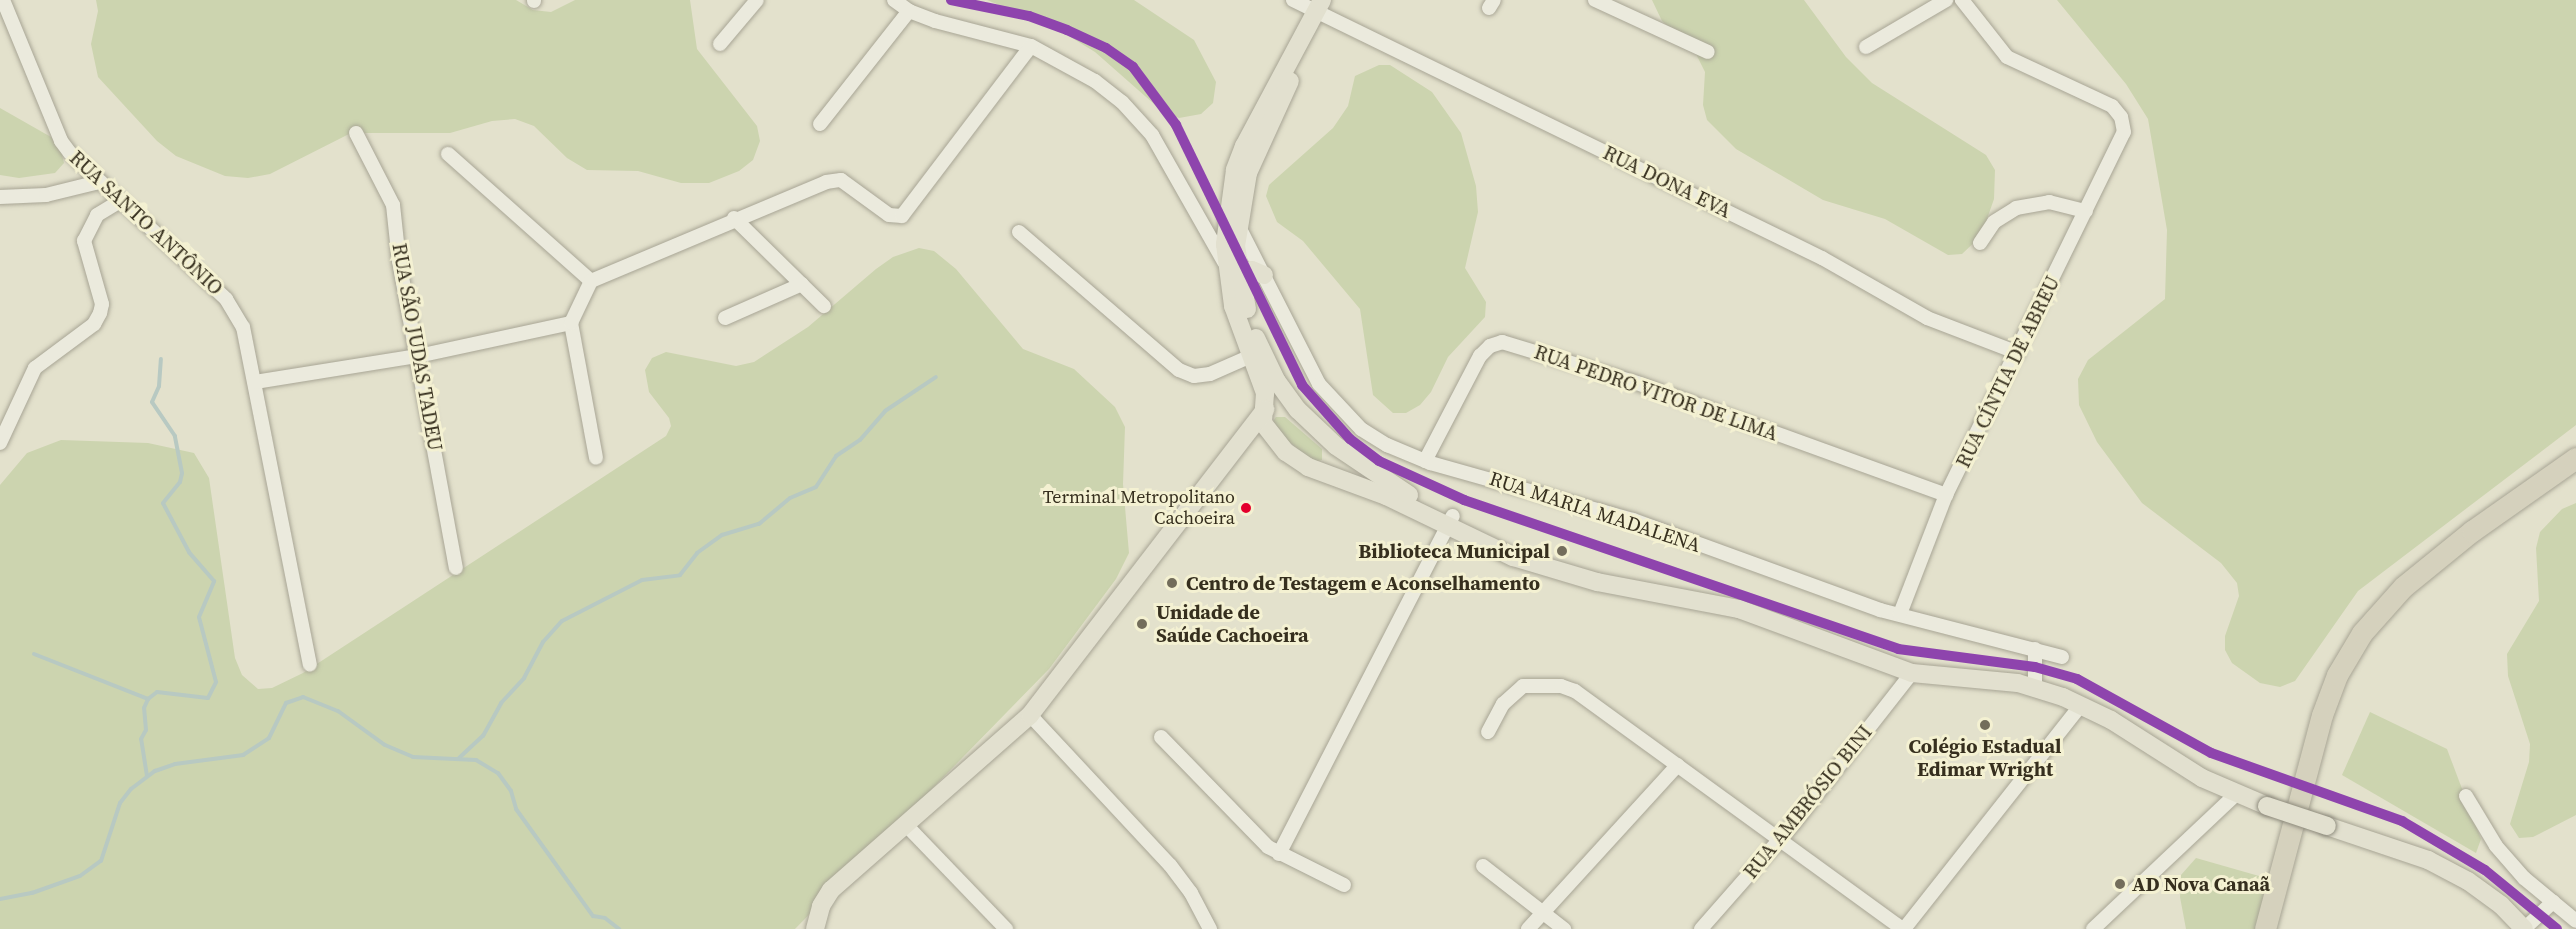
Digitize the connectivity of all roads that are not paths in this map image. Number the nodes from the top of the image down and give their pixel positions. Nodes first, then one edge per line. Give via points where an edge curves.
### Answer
1 (3, 0) edge
2 (757, 0) edge
3 (894, 0) edge
4 (1293, 0) edge
5 (1334, 0) edge
6 (1595, 0) edge
7 (1946, 0) edge
8 (1962, 0) edge
9 (1320, 9) edge
10 (909, 11) junction
11 (720, 44) dead end
12 (1031, 46) junction
13 (1866, 47) dead end
14 (1708, 52) dead end
15 (820, 124) dead end
16 (356, 133) dead end
17 (448, 154) dead end
18 (99, 182) junction
19 (0, 197) edge
20 (120, 201) junction
21 (2086, 211) junction
22 (734, 218) junction
23 (1199, 222) junction
24 (1019, 232) dead end
25 (1233, 232) junction
26 (1980, 243) dead end
27 (1224, 262) junction
28 (1260, 267) junction
29 (1241, 277) junction
30 (591, 280) junction
31 (802, 284) junction
32 (824, 306) dead end
33 (725, 318) dead end
34 (571, 323) junction
35 (2018, 353) junction
36 (1256, 354) junction
37 (418, 356) junction
38 (255, 382) junction
39 (1292, 404) junction
40 (1264, 410) junction
41 (1266, 430) junction
42 (1241, 438) junction
43 (0, 443) edge
44 (1336, 446) junction
45 (596, 458) dead end
46 (2576, 458) edge
47 (1425, 461) junction
48 (1317, 470) junction
49 (1947, 495) junction
50 (1451, 521) junction
51 (456, 568) dead end
52 (1900, 614) junction
53 (2035, 649) junction
54 (2062, 657) dead end
55 (310, 664) dead end
56 (1912, 673) junction
57 (2035, 687) junction
58 (2081, 705) junction
59 (1030, 715) junction
60 (1488, 732) dead end
61 (1161, 737) dead end
62 (1678, 765) junction
63 (2235, 795) junction
64 (2466, 796) dead end
65 (904, 824) junction
66 (1781, 838) junction
67 (1279, 854) junction
68 (1484, 866) dead end
69 (1344, 885) dead end
70 (2553, 902) junction
71 (1542, 913) junction
72 (2576, 921) edge
73 (815, 929) edge
74 (1006, 929) edge
75 (1210, 929) edge
76 (1528, 929) edge
77 (1564, 929) edge
78 (1701, 929) edge
79 (1903, 929) edge
80 (2092, 929) edge
81 (2265, 929) edge
82 (2524, 929) edge

1 - 18 street, RUA SANTO ANTÔNIO via 61,141
2 - 11 street
3 - 10 street
4 - 9 street, RUA DONA EVA
5 - 9 main road
6 - 14 street
7 - 13 street
8 - 21 street, RUA CÍNTIA DE ABREU via 2007,57 2112,106 2121,117 2124,132
9 - 25 main road via 1244,146 1235,170
9 - 35 street, RUA DONA EVA via 1822,258 1927,318
10 - 12 street
10 - 15 street
12 - 22 street via 902,216 889,215 840,180
12 - 23 street via 1095,81 1122,102 1152,135
16 - 37 street, RUA SÃO JUDAS TADEU via 393,205 399,261
17 - 30 street
18 - 19 street via 46,195
18 - 20 street, RUA SANTO ANTÔNIO
20 - 38 street, RUA SANTO ANTÔNIO via 226,299 243,327
20 - 43 street via 98,215 84,241 102,304 100,314 94,324 35,368
21 - 26 street via 2049,202 2016,208 1994,222
21 - 35 street, RUA CÍNTIA DE ABREU
22 - 30 street
22 - 31 street
23 - 25 street
23 - 27 street
24 - 36 street via 1179,370 1194,376 1210,374
25 - 27 main road
25 - 28 street, RUA MARIA MADALENA
25 - 29 main road
27 - 36 main road
28 - 29 main road
28 - 47 street, RUA MARIA MADALENA via 1319,384 1337,407 1360,429
29 - 36 main road
30 - 34 street
31 - 32 street
31 - 33 street
34 - 37 street
34 - 45 street
35 - 49 street, RUA CÍNTIA DE ABREU
36 - 39 main road
36 - 40 main road
37 - 38 street
37 - 51 street, RUA SÃO JUDAS TADEU
38 - 55 street, RUA SANTO ANTÔNIO
39 - 40 main road via 1280,402
39 - 44 main road
40 - 41 main road
40 - 42 main road
41 - 42 main road
41 - 48 main road via 1286,452
42 - 59 main road
44 - 48 main road via 1334,462
44 - 50 main road
46 - 81 highway via 2472,531 2403,587 2362,633 2337,675 2322,715
47 - 49 street, RUA PEDRO VITOR DE LIMA via 1480,356 1490,346 1502,342 1637,383
47 - 52 street, RUA MARIA MADALENA via 1622,517
48 - 50 main road
49 - 52 street, RUA CÍNTIA DE ABREU
50 - 56 main road via 1517,547 1535,562 1597,582 1739,609
50 - 67 street
52 - 53 street, RUA MARIA MADALENA
53 - 54 street, RUA MARIA MADALENA
53 - 57 street
56 - 57 main road
56 - 66 street, RUA AMBRÓSIO BINI
57 - 58 main road
58 - 63 main road
58 - 79 street
59 - 65 main road
59 - 75 street via 1170,865
60 - 62 street via 1503,704 1523,686 1561,686 1575,691
61 - 67 street
62 - 66 street
62 - 71 street
63 - 80 street
63 - 82 main road, bridge via 2428,860 2468,881 2501,905
64 - 70 street via 2496,846 2524,879
65 - 73 main road via 831,891 821,906
65 - 74 street
66 - 78 street, RUA AMBRÓSIO BINI
66 - 79 street
67 - 69 street
68 - 71 street
70 - 72 street
70 - 82 street
71 - 76 street
71 - 77 street

